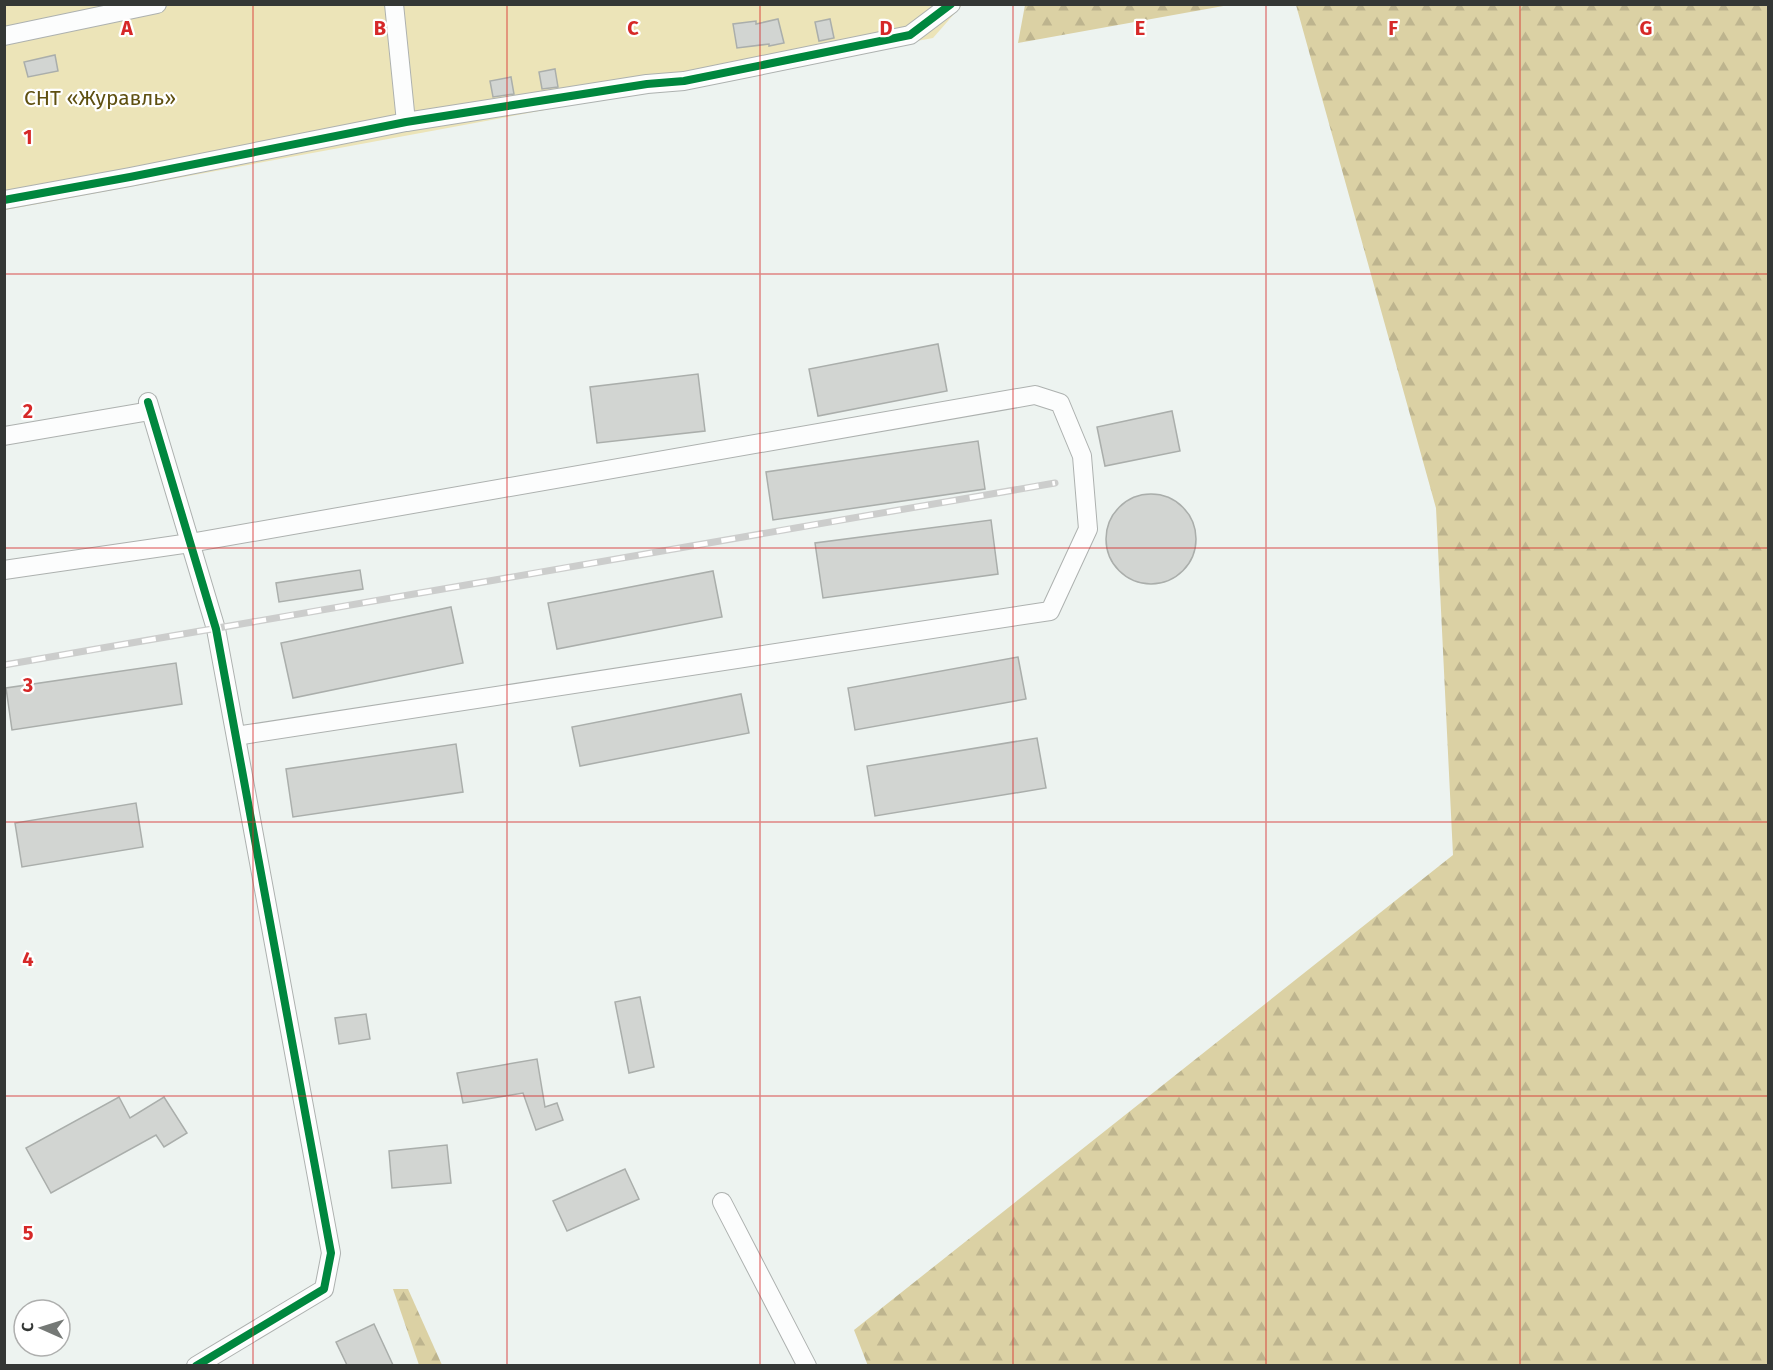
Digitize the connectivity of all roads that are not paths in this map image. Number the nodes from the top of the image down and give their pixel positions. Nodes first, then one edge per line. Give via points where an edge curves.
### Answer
1 (157, 4) edge
2 (394, 4) edge
3 (951, 4) edge
4 (4, 36) edge
5 (406, 122) junction
6 (4, 200) edge
7 (4, 436) edge
8 (190, 543) junction
9 (4, 570) edge
10 (236, 736) junction
11 (722, 1202) dead end
12 (196, 1365) edge
13 (807, 1365) edge

1 - 4 street
2 - 5 street
3 - 5 street via 910,35 684,81
5 - 6 street
7 - 8 street via 149,407
8 - 9 street
8 - 10 street via 216,628
8 - 10 street via 1035,395 1060,404 1082,456 1088,529 1050,611
10 - 12 street via 331,1253 324,1289
11 - 13 street

